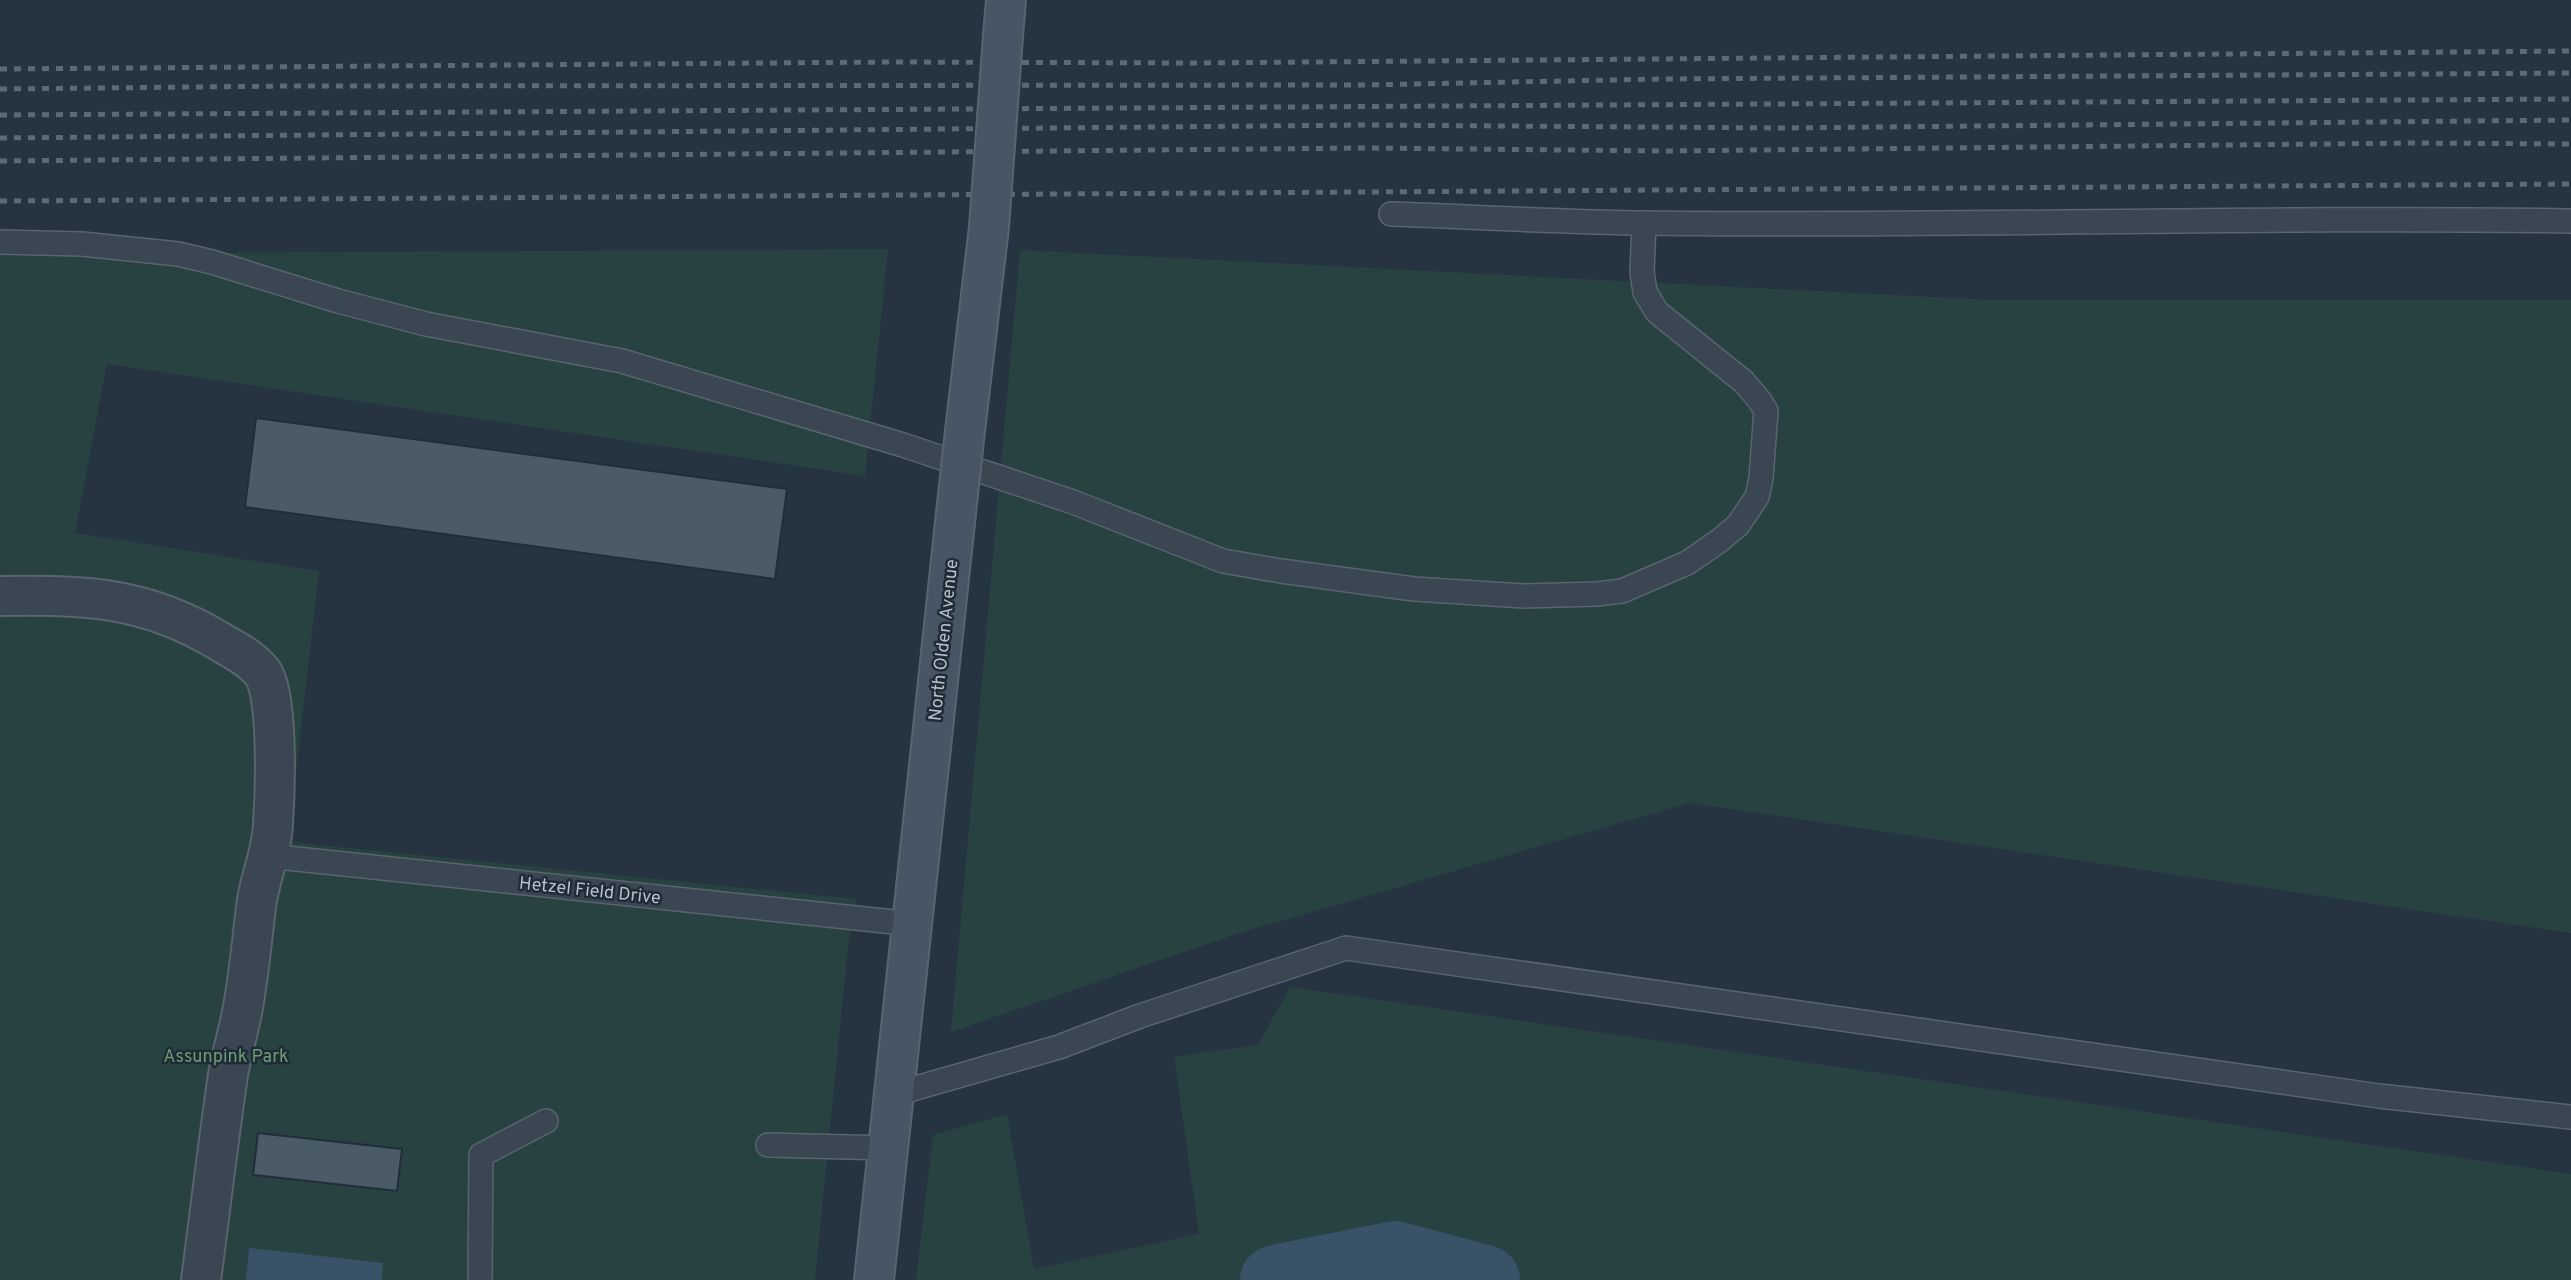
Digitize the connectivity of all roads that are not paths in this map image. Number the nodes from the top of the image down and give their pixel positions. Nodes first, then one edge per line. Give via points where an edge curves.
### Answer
1 (1004, 18) edge
2 (1391, 214) dead end
3 (2571, 221) edge
4 (1644, 223) junction
5 (0, 242) edge
6 (0, 596) edge
7 (268, 856) junction
8 (913, 924) junction
9 (895, 1094) junction
10 (2571, 1117) edge
11 (545, 1121) dead end
12 (768, 1145) dead end
13 (889, 1147) junction
14 (874, 1279) edge
15 (201, 1280) edge
16 (480, 1280) edge

1 - 8 main road, North Olden Avenue, bridge via 989,227
2 - 4 lane
3 - 4 lane
4 - 5 lane via 1642,272 1645,292 1657,312 1744,382 1766,411 1757,497 1738,525 1719,541 1687,563 1622,591 1523,596 1414,589 1223,561 1073,502 903,445 622,361 426,324 178,254 82,244
6 - 7 street via 69,595 155,610 192,625 263,673 270,685 274,737 273,827
7 - 8 lane, Hetzel Field Drive
7 - 15 street via 258,891 229,1072
8 - 9 main road, North Olden Avenue
9 - 10 lane via 1059,1047 1346,948 2379,1096
9 - 13 main road, North Olden Avenue
11 - 16 lane via 481,1155
12 - 13 lane
13 - 14 main road, North Olden Avenue

